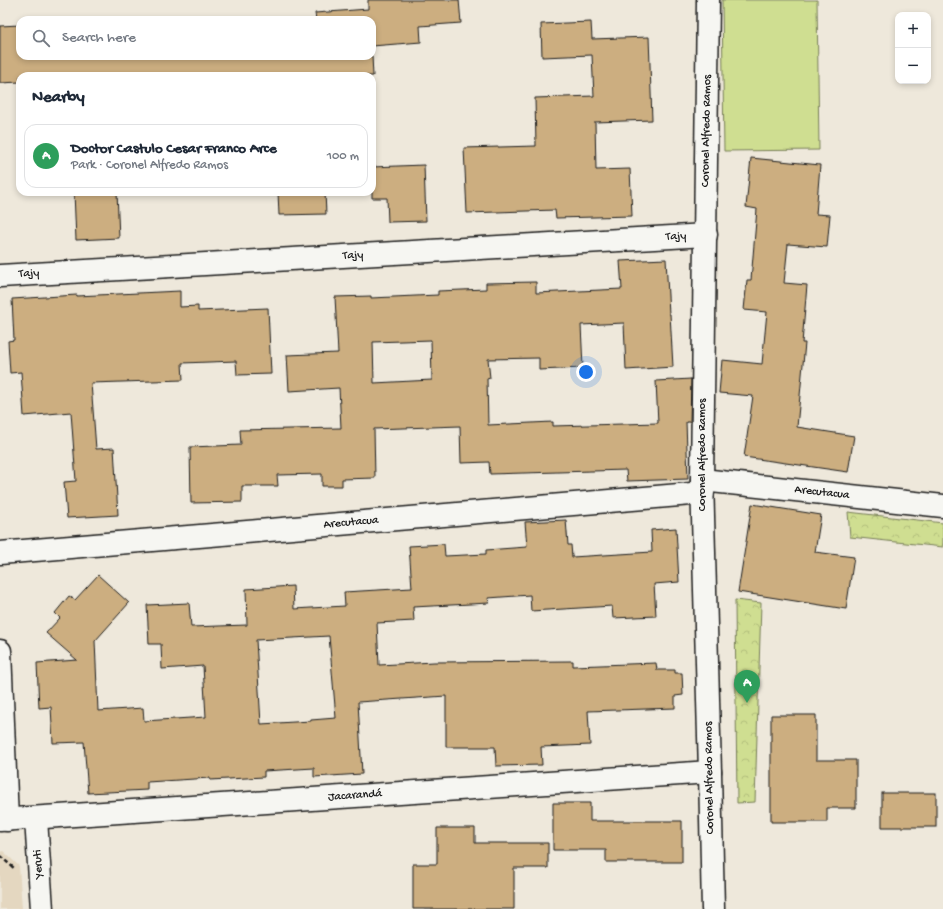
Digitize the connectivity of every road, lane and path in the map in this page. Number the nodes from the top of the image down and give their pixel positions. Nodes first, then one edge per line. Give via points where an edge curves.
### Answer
1 (708, 0) edge
2 (706, 236) junction
3 (0, 276) edge
4 (702, 486) junction
5 (943, 506) edge
6 (0, 553) edge
7 (0, 651) edge
8 (710, 772) junction
9 (36, 818) junction
10 (3, 820) edge
11 (42, 909) edge
12 (713, 909) edge

1 - 2 street, Coronel Alfredo Ramos
2 - 3 street, Tajy
2 - 4 street, Coronel Alfredo Ramos
4 - 5 street, Arecutacua
4 - 6 street, Arecutacua
4 - 8 street, Coronel Alfredo Ramos
7 - 10 street
8 - 9 street, Jacarandá
8 - 12 street, Coronel Alfredo Ramos
9 - 10 street, Jacarandá
9 - 11 street, Yeruti

